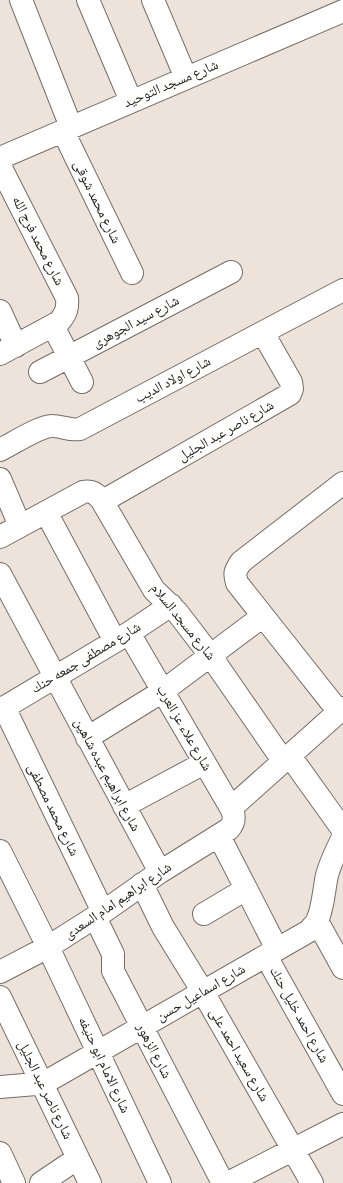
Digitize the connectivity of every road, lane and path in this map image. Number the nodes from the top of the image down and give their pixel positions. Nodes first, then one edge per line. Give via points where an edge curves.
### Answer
1 (21, 0) edge
2 (88, 0) edge
3 (152, 0) edge
4 (343, 11) edge
5 (186, 78) junction
6 (131, 101) junction
7 (67, 129) junction
8 (0, 158) edge
9 (0, 166) edge
10 (231, 272) dead end
11 (132, 273) dead end
12 (343, 290) edge
13 (0, 311) edge
14 (58, 321) junction
15 (263, 332) junction
16 (8, 350) edge
17 (69, 358) junction
18 (40, 372) dead end
19 (82, 382) dead end
20 (0, 450) edge
21 (343, 483) edge
22 (2, 488) edge
23 (101, 499) junction
24 (46, 512) junction
25 (20, 526) junction
26 (0, 537) edge
27 (0, 574) edge
28 (171, 605) junction
29 (263, 616) junction
30 (122, 637) junction
31 (210, 655) junction
32 (55, 677) junction
33 (163, 692) junction
34 (2, 708) edge
35 (341, 710) edge
36 (87, 738) junction
37 (287, 759) junction
38 (204, 762) junction
39 (124, 806) junction
40 (228, 823) junction
41 (343, 830) edge
42 (343, 837) edge
43 (0, 851) edge
44 (160, 872) junction
45 (142, 884) junction
46 (246, 888) junction
47 (99, 914) junction
48 (204, 914) dead end
49 (317, 921) junction
50 (48, 947) junction
51 (272, 952) junction
52 (343, 968) edge
53 (0, 972) edge
54 (203, 992) junction
55 (0, 997) edge
56 (142, 1027) junction
57 (98, 1052) junction
58 (42, 1083) junction
59 (0, 1087) edge
60 (343, 1094) edge
61 (343, 1124) edge
62 (293, 1150) junction
63 (0, 1153) edge
64 (78, 1158) junction
65 (14, 1183) edge
66 (41, 1183) edge
67 (90, 1183) edge
68 (160, 1183) edge
69 (223, 1183) edge
70 (228, 1183) edge
71 (312, 1183) edge

1 - 7 street, شارع محمد شوقى
2 - 6 street
3 - 5 street
4 - 5 street, شارع مسجد التوحيد
5 - 6 street, شارع مسجد التوحيد
6 - 7 street, شارع مسجد التوحيد
7 - 8 street, شارع مسجد التوحيد
7 - 11 street, شارع محمد شوقى
9 - 14 street, شارع محمد فرج الله via 67,298 68,306
10 - 17 street, شارع سيد الجوهرى
12 - 15 street, شارع اولاد الديب
13 - 16 street
14 - 16 street
14 - 17 street
15 - 20 street, شارع اولاد الديب via 80,429 50,426
15 - 23 street, شارع ناصر عبد الجليل via 291,382 290,394 105,500
17 - 18 street, شارع سيد الجوهرى
17 - 19 street
21 - 29 street via 241,562 236,569 237,584
22 - 25 street
23 - 24 street via 93,492 83,492
23 - 28 street, شارع مسجد السلام via 154,590
24 - 25 street
24 - 30 street, شارع علاء عز العرب
25 - 26 street
27 - 32 street, شارع ابراهيم عبده شاهين
28 - 30 street, شارع مصطفى جمعه حنك
28 - 31 street, شارع مسجد السلام
29 - 31 street
29 - 35 street
30 - 32 street, شارع مصطفى جمعه حنك
30 - 33 street, شارع علاء عز العرب
31 - 33 street
31 - 37 street, شارع مسجد السلام
32 - 34 street, شارع مصطفى جمعه حنك
32 - 36 street, شارع ابراهيم عبده شاهين
33 - 36 street
33 - 38 street, شارع علاء عز العرب
34 - 47 street, شارع محمد مصطفى
35 - 37 street, شارع ابراهيم امام السعدى
36 - 39 street, شارع ابراهيم عبده شاهين
37 - 40 street, شارع ابراهيم امام السعدى
37 - 41 street, شارع مسجد السلام
38 - 39 street
38 - 40 street, شارع علاء عز العرب
39 - 44 street, شارع ابراهيم عبده شاهين
40 - 44 street, شارع ابراهيم امام السعدى
40 - 46 street, شارع احمد خليل حنك
42 - 49 street via 328,872
43 - 50 street, شارع الامام ابو حنيفه
44 - 45 street, شارع ابراهيم امام السعدى
45 - 47 street, شارع ابراهيم امام السعدى
45 - 54 street, شارع سعيد احمد على via 163,927
46 - 48 street
46 - 51 street, شارع احمد خليل حنك
47 - 50 street, شارع ابراهيم امام السعدى
47 - 56 street, شارع الزهور via 113,954 112,971
49 - 51 street, شارع اسماعيل حسن via 309,931
49 - 52 street
50 - 53 street, شارع ابراهيم امام السعدى
50 - 57 street, شارع الامام ابو حنيفه
51 - 54 street, شارع اسماعيل حسن
51 - 60 street, شارع احمد خليل حنك
54 - 56 street, شارع اسماعيل حسن
54 - 62 street, شارع سعيد احمد على
55 - 58 street, شارع ناصر عبد الجليل
56 - 57 street, شارع اسماعيل حسن
56 - 69 street, شارع الزهور
57 - 58 street, شارع اسماعيل حسن
57 - 68 street, شارع الامام ابو حنيفه
58 - 59 street, شارع اسماعيل حسن
58 - 64 street, شارع ناصر عبد الجليل
61 - 62 street
62 - 70 street
62 - 71 street, شارع سعيد احمد على
63 - 65 street
64 - 66 street
64 - 67 street, شارع ناصر عبد الجليل

